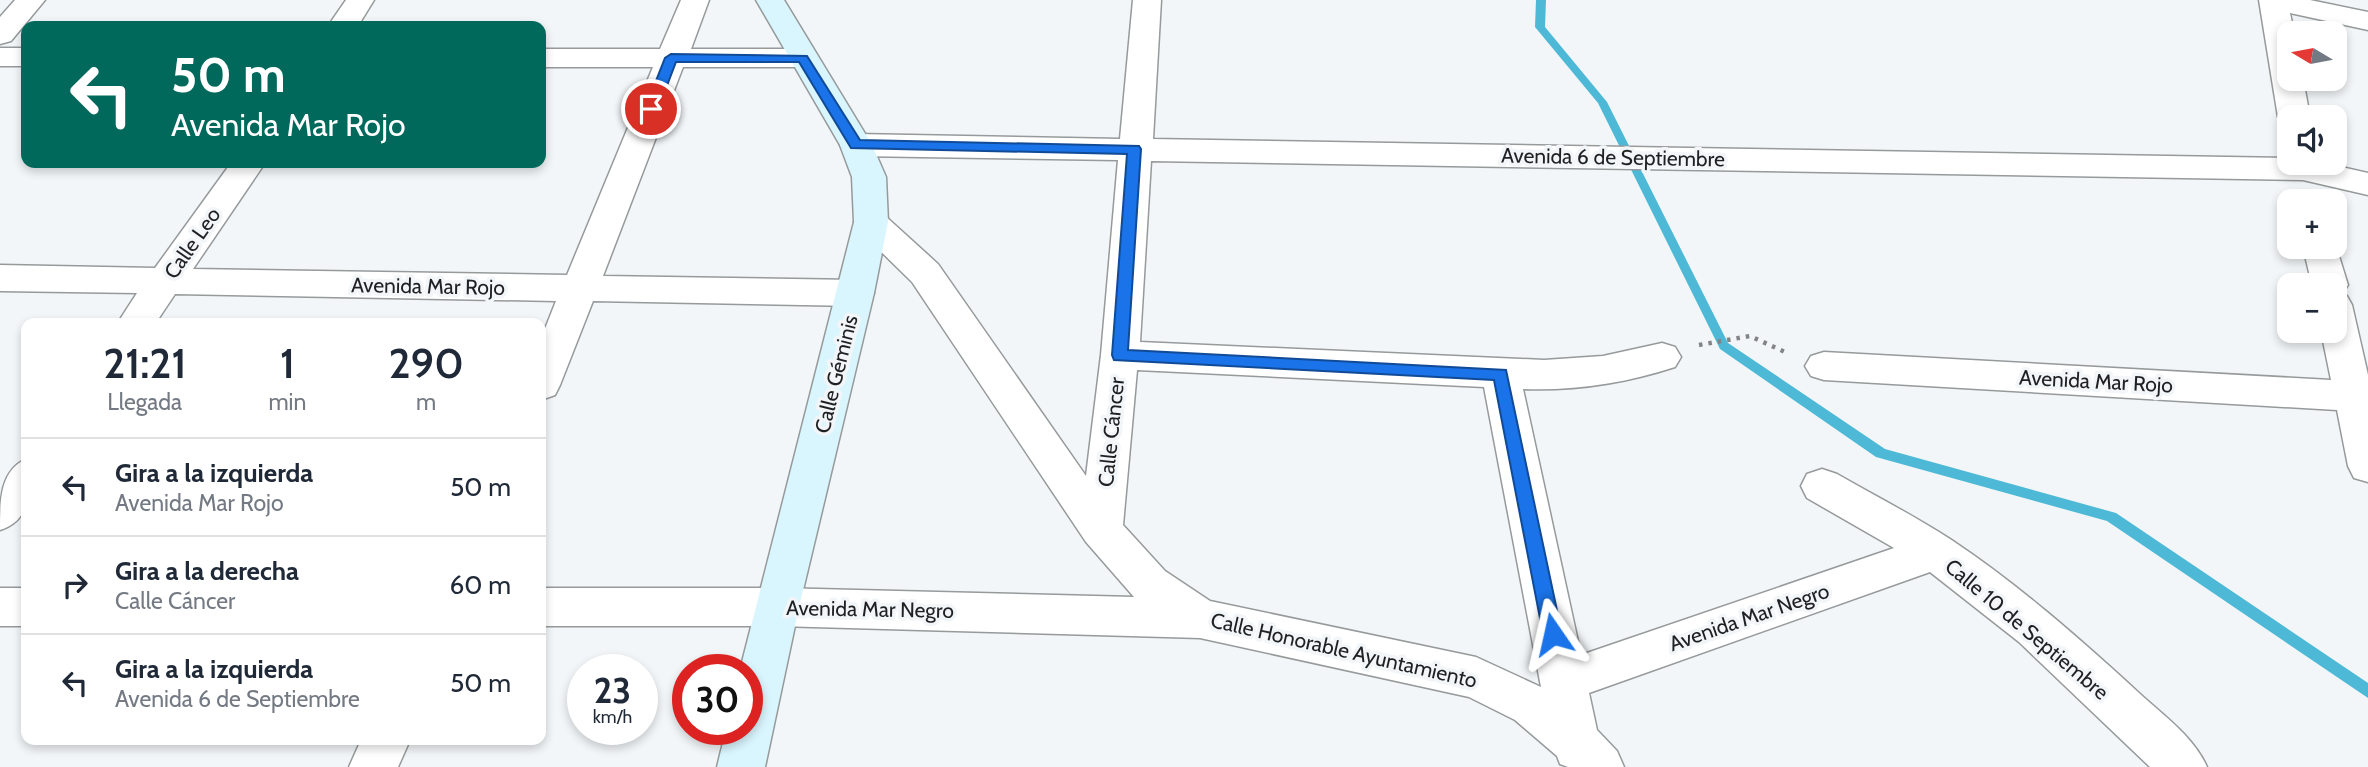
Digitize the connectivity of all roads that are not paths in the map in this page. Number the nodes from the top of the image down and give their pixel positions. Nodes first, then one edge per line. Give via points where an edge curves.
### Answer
1 (31, 0) edge
2 (360, 0) edge
3 (695, 0) edge
4 (771, 0) edge
5 (1147, 0) edge
6 (2273, 0) edge
7 (346, 21) edge
8 (2368, 21) edge
9 (0, 35) edge
10 (0, 57) edge
11 (21, 57) edge
12 (546, 58) edge
13 (671, 58) junction
14 (803, 58) junction
15 (2292, 105) edge
16 (856, 145) junction
17 (1135, 149) junction
18 (2277, 166) edge
19 (244, 168) edge
20 (2336, 175) edge
21 (2368, 184) edge
22 (871, 222) junction
23 (0, 278) edge
24 (165, 281) junction
25 (581, 288) junction
26 (856, 293) junction
27 (139, 318) edge
28 (2346, 343) edge
29 (1120, 355) junction
30 (1662, 357) dead end
31 (1824, 366) dead end
32 (546, 373) edge
33 (1500, 374) junction
34 (2362, 398) edge
35 (2368, 466) edge
36 (21, 483) edge
37 (1822, 486) dead end
38 (0, 513) edge
39 (1101, 530) junction
40 (1935, 552) junction
41 (0, 607) edge
42 (21, 607) edge
43 (546, 607) edge
44 (777, 607) junction
45 (1200, 618) junction
46 (1562, 682) junction
47 (384, 745) edge
48 (1586, 759) edge
49 (373, 767) edge
50 (741, 767) edge
51 (2183, 767) edge

1 - 9 street
2 - 7 street
3 - 13 street
4 - 14 street, Calle Géminis
5 - 17 street, Calle Cáncer
6 - 8 street
6 - 15 street
10 - 11 street
12 - 13 street
13 - 14 street
13 - 25 street
14 - 16 street, Calle Géminis
16 - 17 street, Avenida 6 de Septiembre
16 - 22 street, Calle Géminis via 869,177
17 - 18 street, Avenida 6 de Septiembre
17 - 29 street, Calle Cáncer
19 - 24 street, Calle Leo
20 - 21 street, Avenida 6 de Septiembre
22 - 26 street, Calle Géminis
22 - 39 street, Calle Honorable Ayuntamiento via 925,273
23 - 24 street, Avenida Mar Rojo
24 - 25 street, Avenida Mar Rojo
24 - 27 street, Calle Leo
25 - 26 street, Avenida Mar Rojo
25 - 32 street
26 - 44 street, Calle Géminis
28 - 34 street
29 - 33 street
29 - 39 street, Calle Cáncer
30 - 33 street via 1586,374
31 - 34 street, Avenida Mar Rojo
33 - 46 street
34 - 35 street
36 - 38 street
37 - 40 street, Calle 10 de Septiembre
39 - 45 street, Calle Honorable Ayuntamiento via 1150,584
40 - 46 street, Avenida Mar Negro
40 - 51 street, Calle 10 de Septiembre via 2024,620
41 - 42 street
43 - 44 street, Avenida Mar Negro
44 - 45 street, Avenida Mar Negro
44 - 50 street, Calle Géminis
45 - 48 street, Calle Honorable Ayuntamiento via 1476,678 1531,705
46 - 48 street
47 - 49 street

